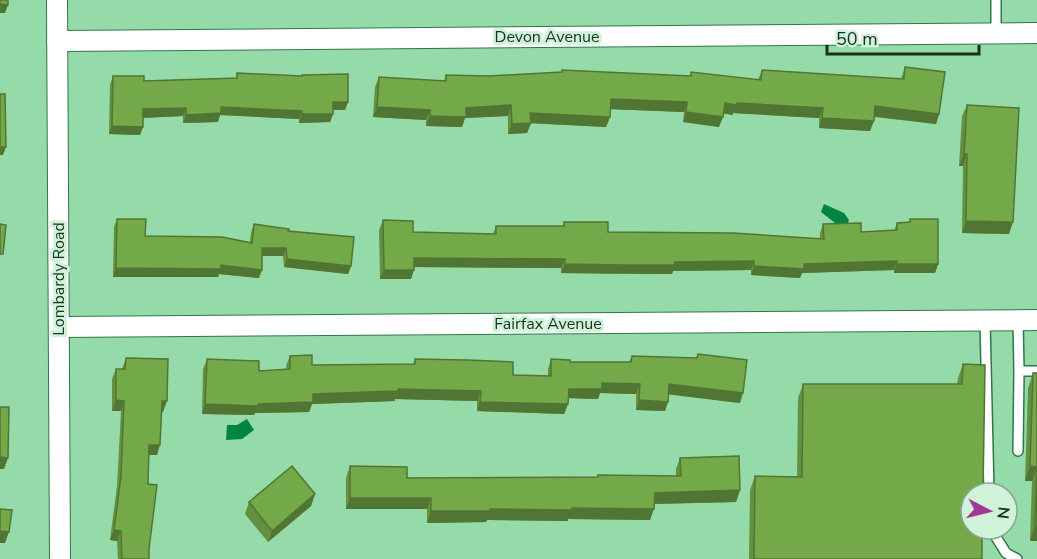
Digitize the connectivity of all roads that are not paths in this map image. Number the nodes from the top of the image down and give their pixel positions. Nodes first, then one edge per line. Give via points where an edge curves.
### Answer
1 (57, 0) edge
2 (996, 0) edge
3 (1037, 33) edge
4 (996, 34) junction
5 (57, 41) junction
6 (985, 320) junction
7 (1027, 320) edge
8 (59, 327) junction
9 (1018, 370) junction
10 (1037, 371) edge
11 (1018, 451) dead end
12 (989, 481) edge
13 (998, 541) edge
14 (60, 559) edge
15 (1017, 559) edge

1 - 5 street, Lombardy Road
2 - 4 lane
3 - 4 street, Devon Avenue
4 - 5 street, Devon Avenue
5 - 8 street, Lombardy Road
6 - 7 street, Fairfax Avenue
6 - 8 street, Fairfax Avenue
6 - 12 lane
7 - 9 lane
8 - 14 street, Lombardy Road
9 - 10 lane
9 - 11 lane
13 - 15 lane via 1006,553

